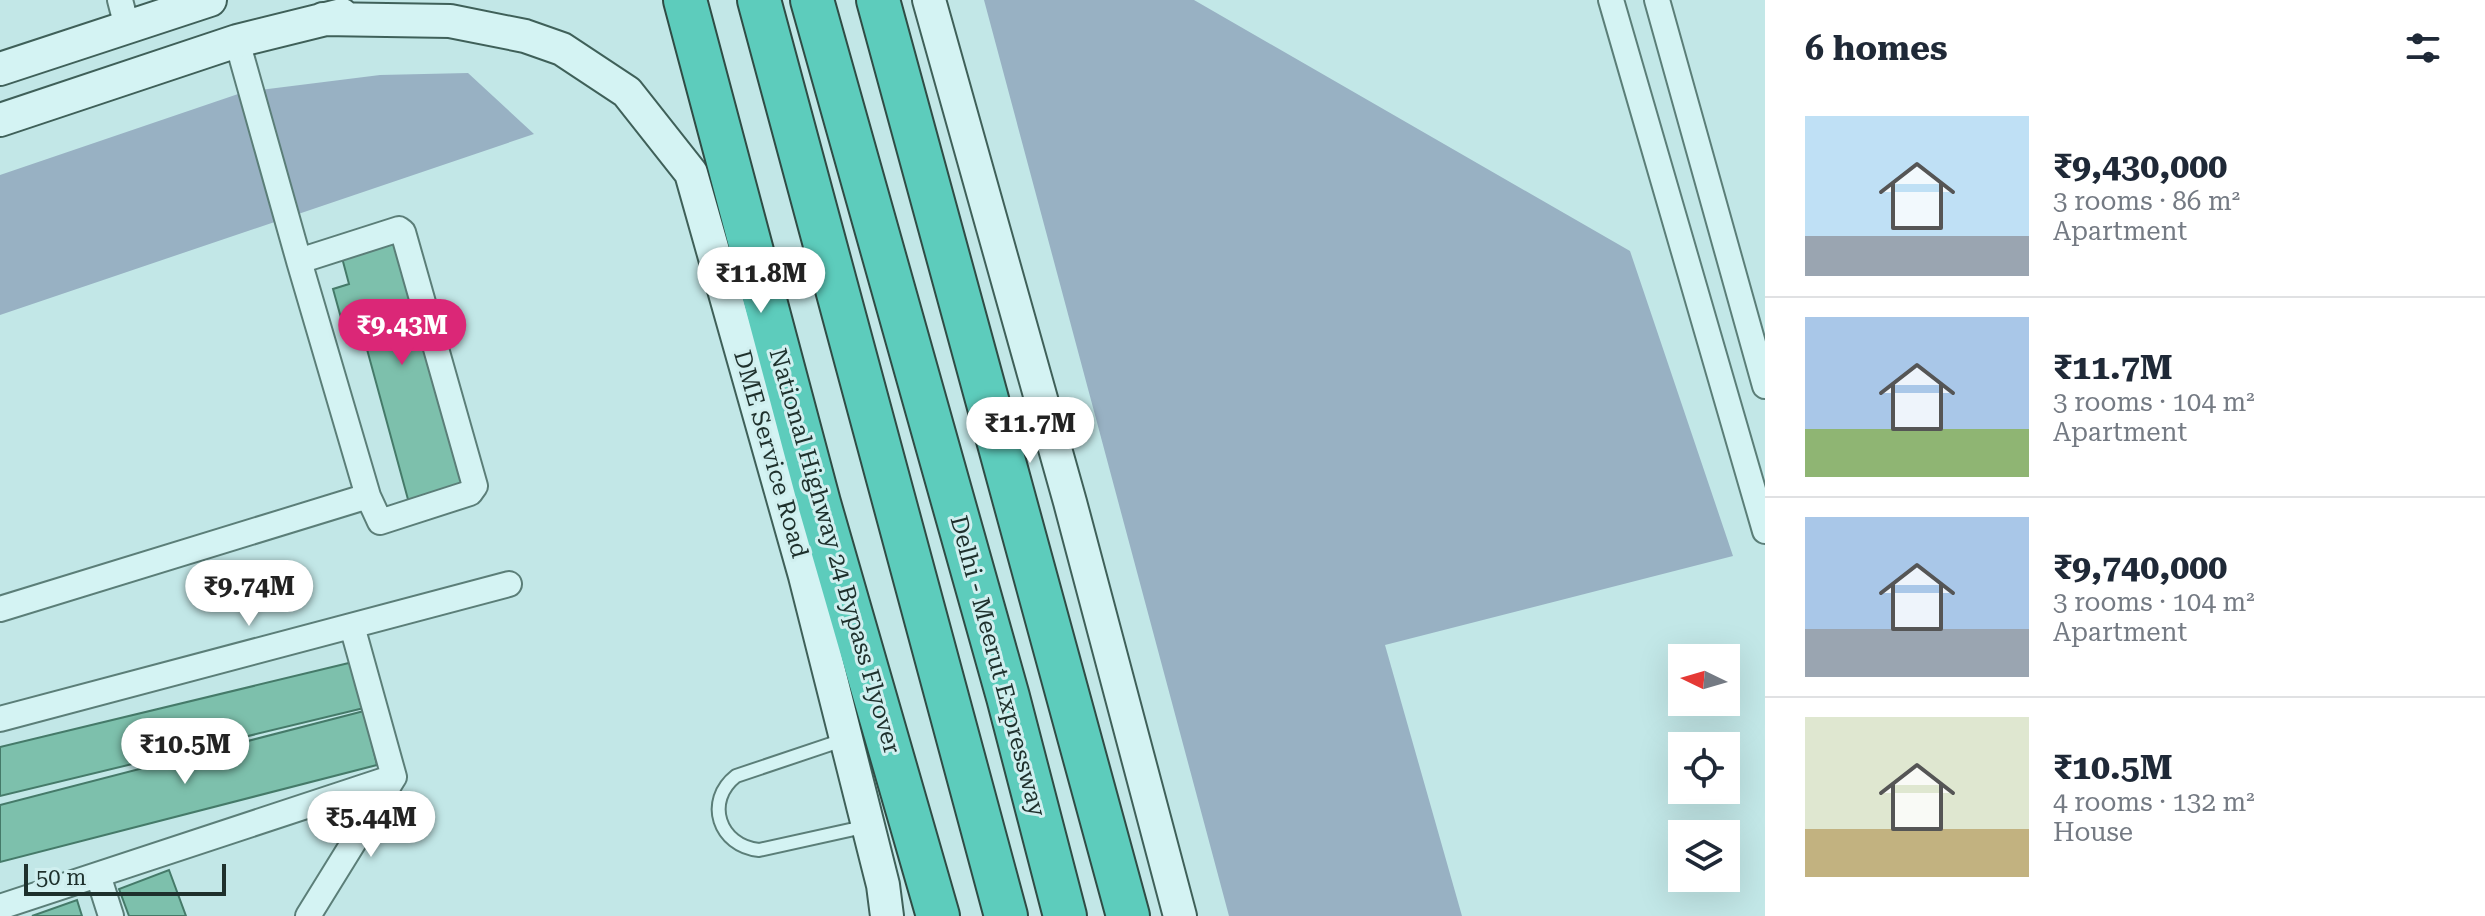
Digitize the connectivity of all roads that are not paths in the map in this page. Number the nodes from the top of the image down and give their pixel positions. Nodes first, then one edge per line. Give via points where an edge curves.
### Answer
1 (210, 0) edge
2 (399, 0) edge
3 (685, 0) edge
4 (759, 0) edge
5 (812, 0) edge
6 (878, 0) edge
7 (929, 0) edge
8 (1611, 0) edge
9 (1657, 0) edge
10 (160, 8) edge
11 (124, 13) edge
12 (323, 19) junction
13 (237, 41) junction
14 (0, 69) edge
15 (0, 120) edge
16 (299, 261) junction
17 (1765, 386) edge
18 (368, 496) junction
19 (1765, 531) edge
20 (509, 584) dead end
21 (0, 609) edge
22 (352, 626) junction
23 (0, 719) edge
24 (846, 739) junction
25 (394, 777) junction
26 (868, 826) junction
27 (98, 875) junction
28 (0, 907) edge
29 (111, 916) edge
30 (308, 916) edge
31 (887, 916) edge
32 (938, 916) edge
33 (1006, 916) edge
34 (1065, 916) edge
35 (1128, 916) edge
36 (1180, 916) edge

1 - 10 main road
2 - 12 main road
3 - 32 highway, National Highway 24 Bypass Flyover via 819,503
4 - 33 highway
5 - 34 highway, Delhi - Meerut Expressway
6 - 35 highway
7 - 36 main road
8 - 19 street
9 - 17 street
10 - 11 main road
11 - 14 main road
12 - 13 main road
12 - 24 main road, DME Service Road via 450,21 525,36 597,69 654,121 691,173
13 - 15 main road
13 - 16 street
16 - 18 street
16 - 18 street via 392,230 403,232 475,486 470,493 380,522
18 - 21 street
20 - 22 street
22 - 23 street
22 - 25 street
24 - 26 main road, DME Service Road
24 - 26 lane via 736,776 724,785 718,814 731,841 759,850
25 - 27 street
25 - 30 street
26 - 31 main road, DME Service Road
27 - 28 street
27 - 29 street

